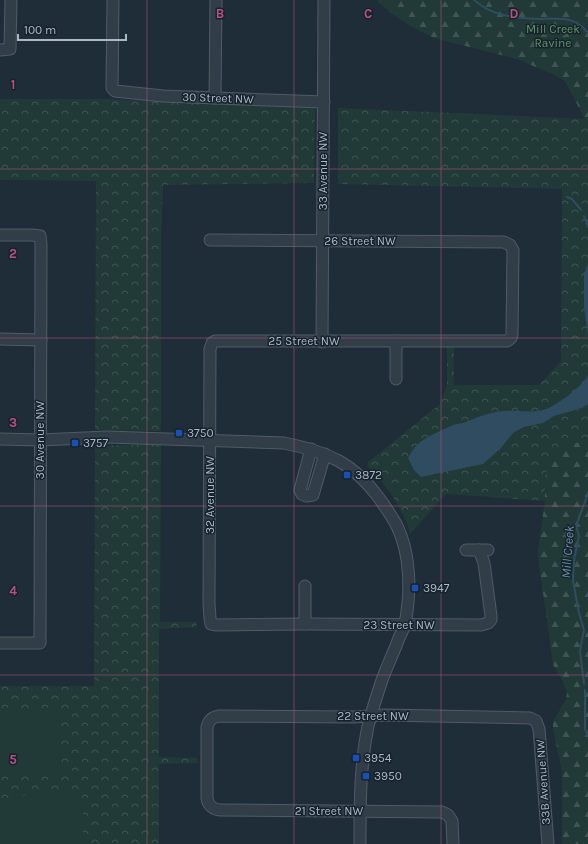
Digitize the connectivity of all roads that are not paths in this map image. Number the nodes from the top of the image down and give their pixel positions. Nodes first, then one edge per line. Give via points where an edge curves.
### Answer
1 (11, 0) edge
2 (113, 0) edge
3 (216, 0) edge
4 (324, 0) edge
5 (5, 50) edge
6 (215, 98) junction
7 (324, 102) junction
8 (0, 235) edge
9 (210, 240) dead end
10 (323, 241) junction
11 (0, 339) edge
12 (40, 340) junction
13 (510, 340) joint
14 (396, 341) junction
15 (322, 342) junction
16 (212, 343) joint
17 (396, 379) dead end
18 (0, 439) edge
19 (40, 440) junction
20 (210, 441) junction
21 (311, 449) junction
22 (325, 454) junction
23 (466, 550) dead end
24 (305, 586) dead end
25 (211, 623) joint
26 (305, 624) junction
27 (404, 625) junction
28 (0, 643) edge
29 (371, 716) junction
30 (536, 721) joint
31 (211, 806) joint
32 (360, 811) junction
33 (360, 844) edge
34 (453, 844) edge
35 (548, 844) edge

1 - 5 street
2 - 6 street, 30 Street NW via 113,90 163,96
3 - 6 street
4 - 7 street, 33 Avenue NW
6 - 7 street, 30 Street NW
7 - 10 street, 33 Avenue NW
8 - 12 street, 30 Avenue NW via 40,236
9 - 10 street, 26 Street NW
10 - 13 street, 26 Street NW via 510,244 513,250
10 - 15 street, 33 Avenue NW
11 - 12 street
12 - 19 street, 30 Avenue NW
13 - 14 street, 25 Street NW
14 - 15 street, 25 Street NW
14 - 17 street
15 - 16 street, 25 Street NW
16 - 20 street, 32 Avenue NW
18 - 19 street
19 - 20 street via 107,437
19 - 28 street, 30 Avenue NW via 40,643
20 - 21 street via 264,442
20 - 25 street, 32 Avenue NW
21 - 22 street
21 - 22 street via 300,490 306,496 314,495
22 - 27 street via 358,474 372,488 397,526 405,548 408,571 408,599
23 - 27 street, 23 Street NW via 483,550 491,620 481,625
24 - 26 street
25 - 26 street, 23 Street NW
26 - 27 street, 23 Street NW
27 - 29 street
29 - 30 street, 22 Street NW via 530,718
29 - 31 street, 22 Street NW via 216,716 207,727 207,798
29 - 32 street via 362,764
30 - 35 street, 33B Avenue NW via 539,729
31 - 32 street, 21 Street NW via 221,810
32 - 33 street
32 - 34 street, 21 Street NW via 442,812 450,818

